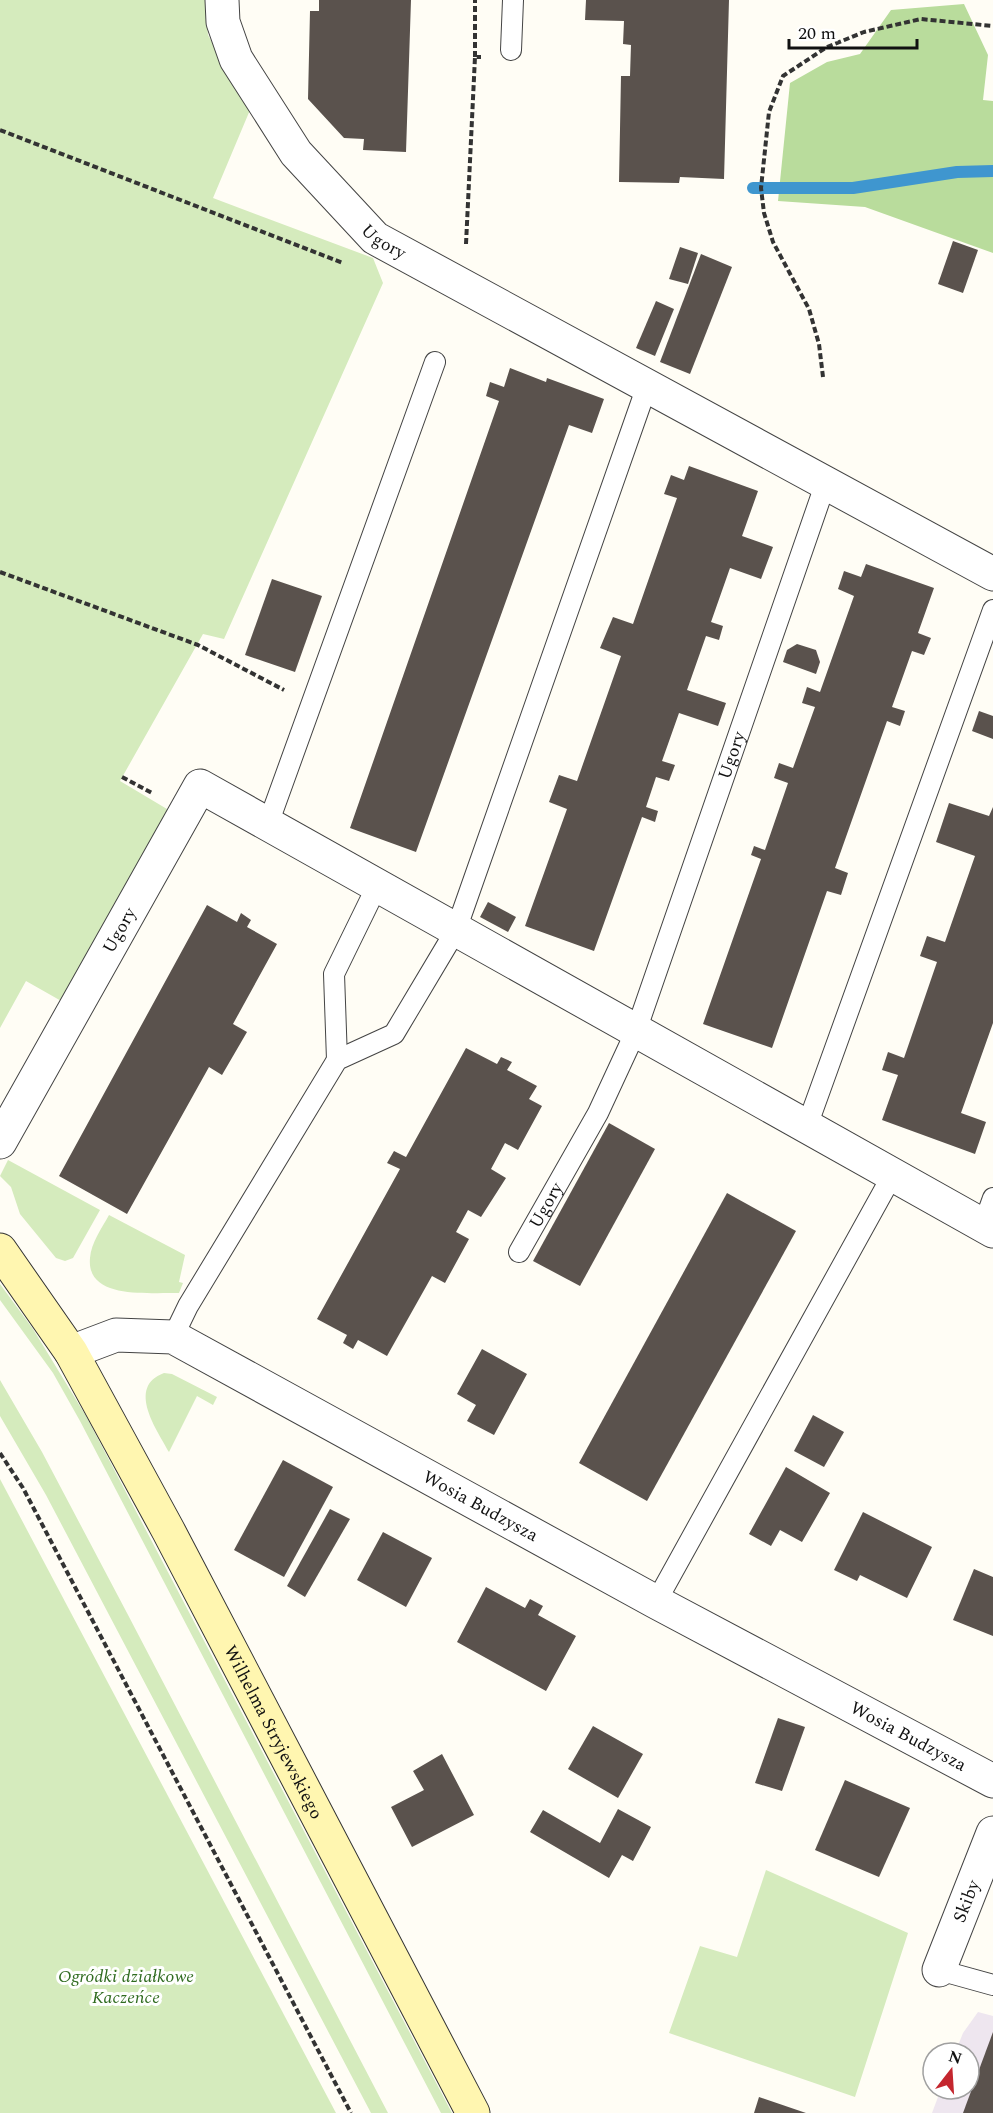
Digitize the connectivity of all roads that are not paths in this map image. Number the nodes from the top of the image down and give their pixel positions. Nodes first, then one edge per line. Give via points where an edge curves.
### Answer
1 (222, 0) edge
2 (513, 0) edge
3 (511, 50) dead end
4 (435, 362) dead end
5 (647, 386) junction
6 (826, 482) junction
7 (993, 574) edge
8 (993, 609) edge
9 (268, 824) junction
10 (377, 886) junction
11 (456, 930) junction
12 (636, 1031) junction
13 (337, 1060) junction
14 (807, 1126) junction
15 (0, 1142) edge
16 (893, 1174) junction
17 (990, 1218) edge
18 (0, 1250) edge
19 (519, 1252) dead end
20 (173, 1337) junction
21 (71, 1352) junction
22 (656, 1602) junction
23 (993, 1781) edge
24 (993, 1833) edge
25 (939, 1970) joint
26 (993, 1985) edge
27 (473, 2113) edge

1 - 5 street, Ugory via 223,22 236,59 296,153 375,238
2 - 3 lane
4 - 9 lane
5 - 6 street, Ugory
5 - 11 lane
6 - 7 street, Ugory
6 - 12 lane, Ugory
8 - 14 lane
9 - 10 street, Ugory
9 - 15 street, Ugory via 201,786
10 - 11 street, Ugory
10 - 13 lane via 334,974
11 - 12 street, Ugory
11 - 13 lane via 394,1034
12 - 14 street, Ugory
12 - 19 lane, Ugory via 598,1113
13 - 20 lane via 188,1305
14 - 16 street, Ugory
16 - 17 street, Ugory
16 - 22 lane
18 - 21 street
20 - 21 street, Wosia Budzysza via 116,1335
20 - 22 street, Wosia Budzysza
21 - 27 street, Wilhelma Stryjewskiego
22 - 23 street, Wosia Budzysza
24 - 25 street, Skiby
25 - 26 lane

